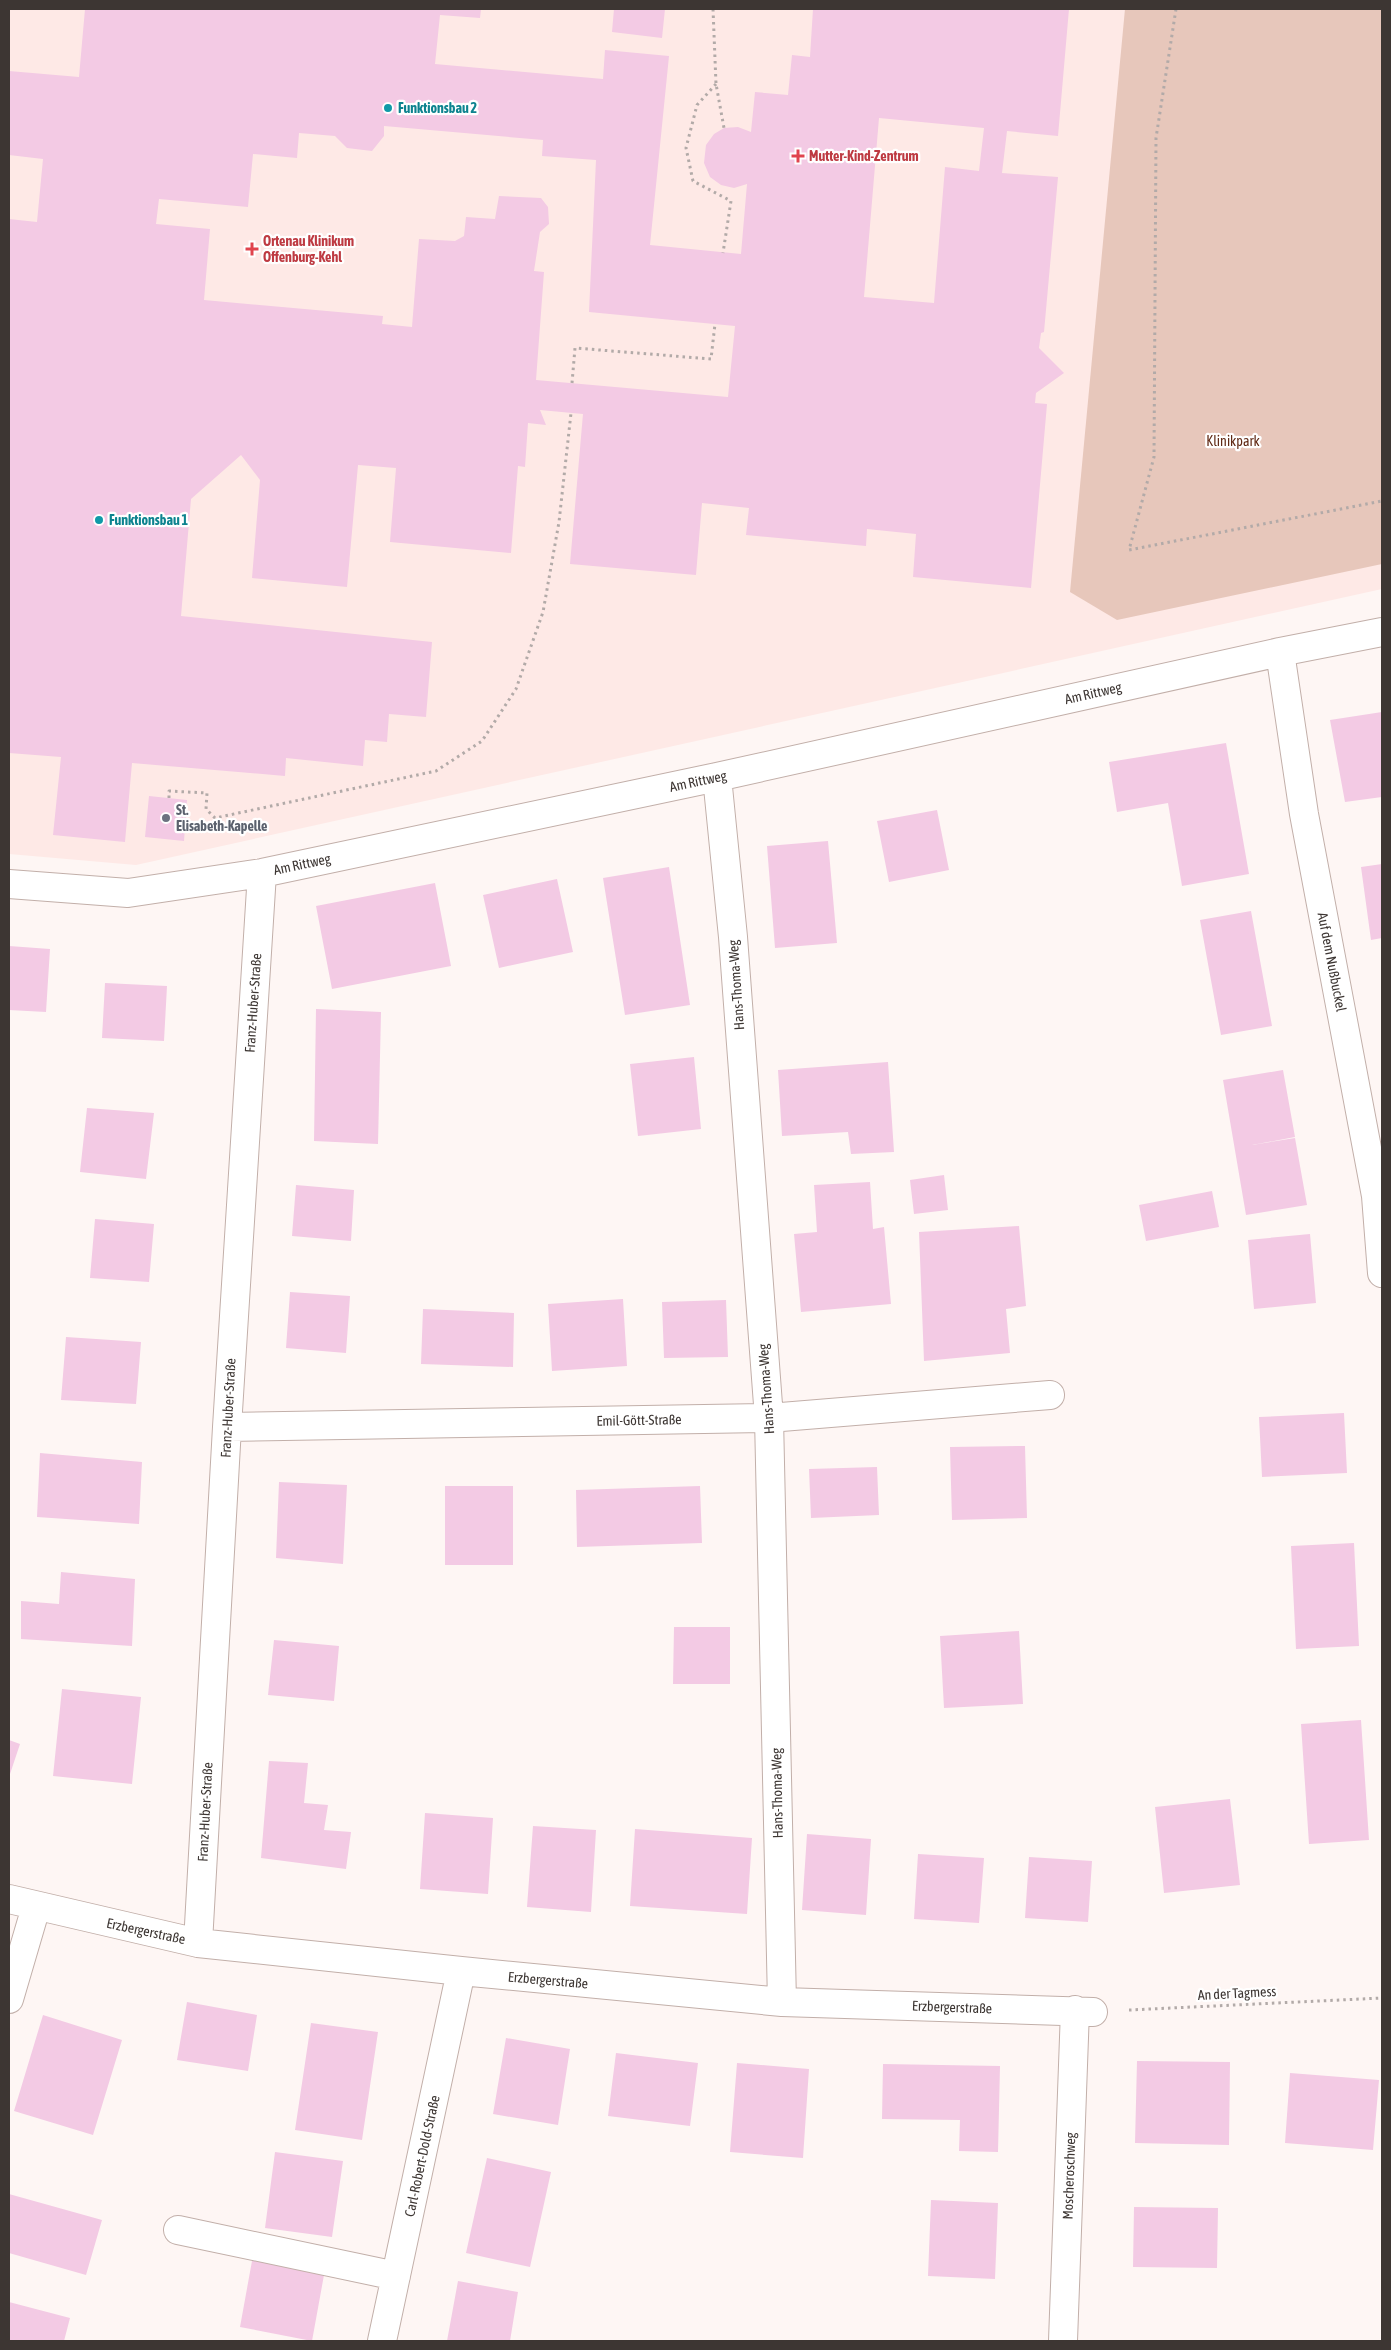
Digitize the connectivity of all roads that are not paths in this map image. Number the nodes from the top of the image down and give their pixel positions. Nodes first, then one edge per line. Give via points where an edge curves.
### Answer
1 (1382, 632) edge
2 (1280, 652) junction
3 (717, 777) junction
4 (262, 873) junction
5 (9, 884) edge
6 (1382, 1273) edge
7 (1050, 1395) dead end
8 (769, 1418) junction
9 (226, 1427) junction
10 (9, 1900) edge
11 (36, 1907) junction
12 (198, 1943) junction
13 (461, 1971) junction
14 (9, 1999) edge
15 (782, 2002) junction
16 (1084, 2011) joint
17 (178, 2230) dead end
18 (396, 2276) junction
19 (382, 2341) edge
20 (1063, 2341) edge

1 - 2 street, Am Rittweg
2 - 3 street, Am Rittweg
2 - 6 street, Auf dem Nußbuckel via 1304,814 1376,1196
3 - 4 street, Am Rittweg
3 - 8 street, Hans-Thoma-Weg via 733,936
4 - 5 street, Am Rittweg via 128,893
4 - 9 street, Franz-Huber-Straße
7 - 8 street, Emil-Gött-Straße
8 - 9 street, Emil-Gött-Straße
8 - 15 street, Hans-Thoma-Weg
9 - 12 street, Franz-Huber-Straße
10 - 11 street, Erzbergerstraße
11 - 12 street, Erzbergerstraße
11 - 14 street
12 - 13 street, Erzbergerstraße
13 - 15 street, Erzbergerstraße
13 - 18 street, Carl-Robert-Dold-Straße
15 - 16 street, Erzbergerstraße
16 - 20 street, Moscheroschweg
17 - 18 street
18 - 19 street, Carl-Robert-Dold-Straße

